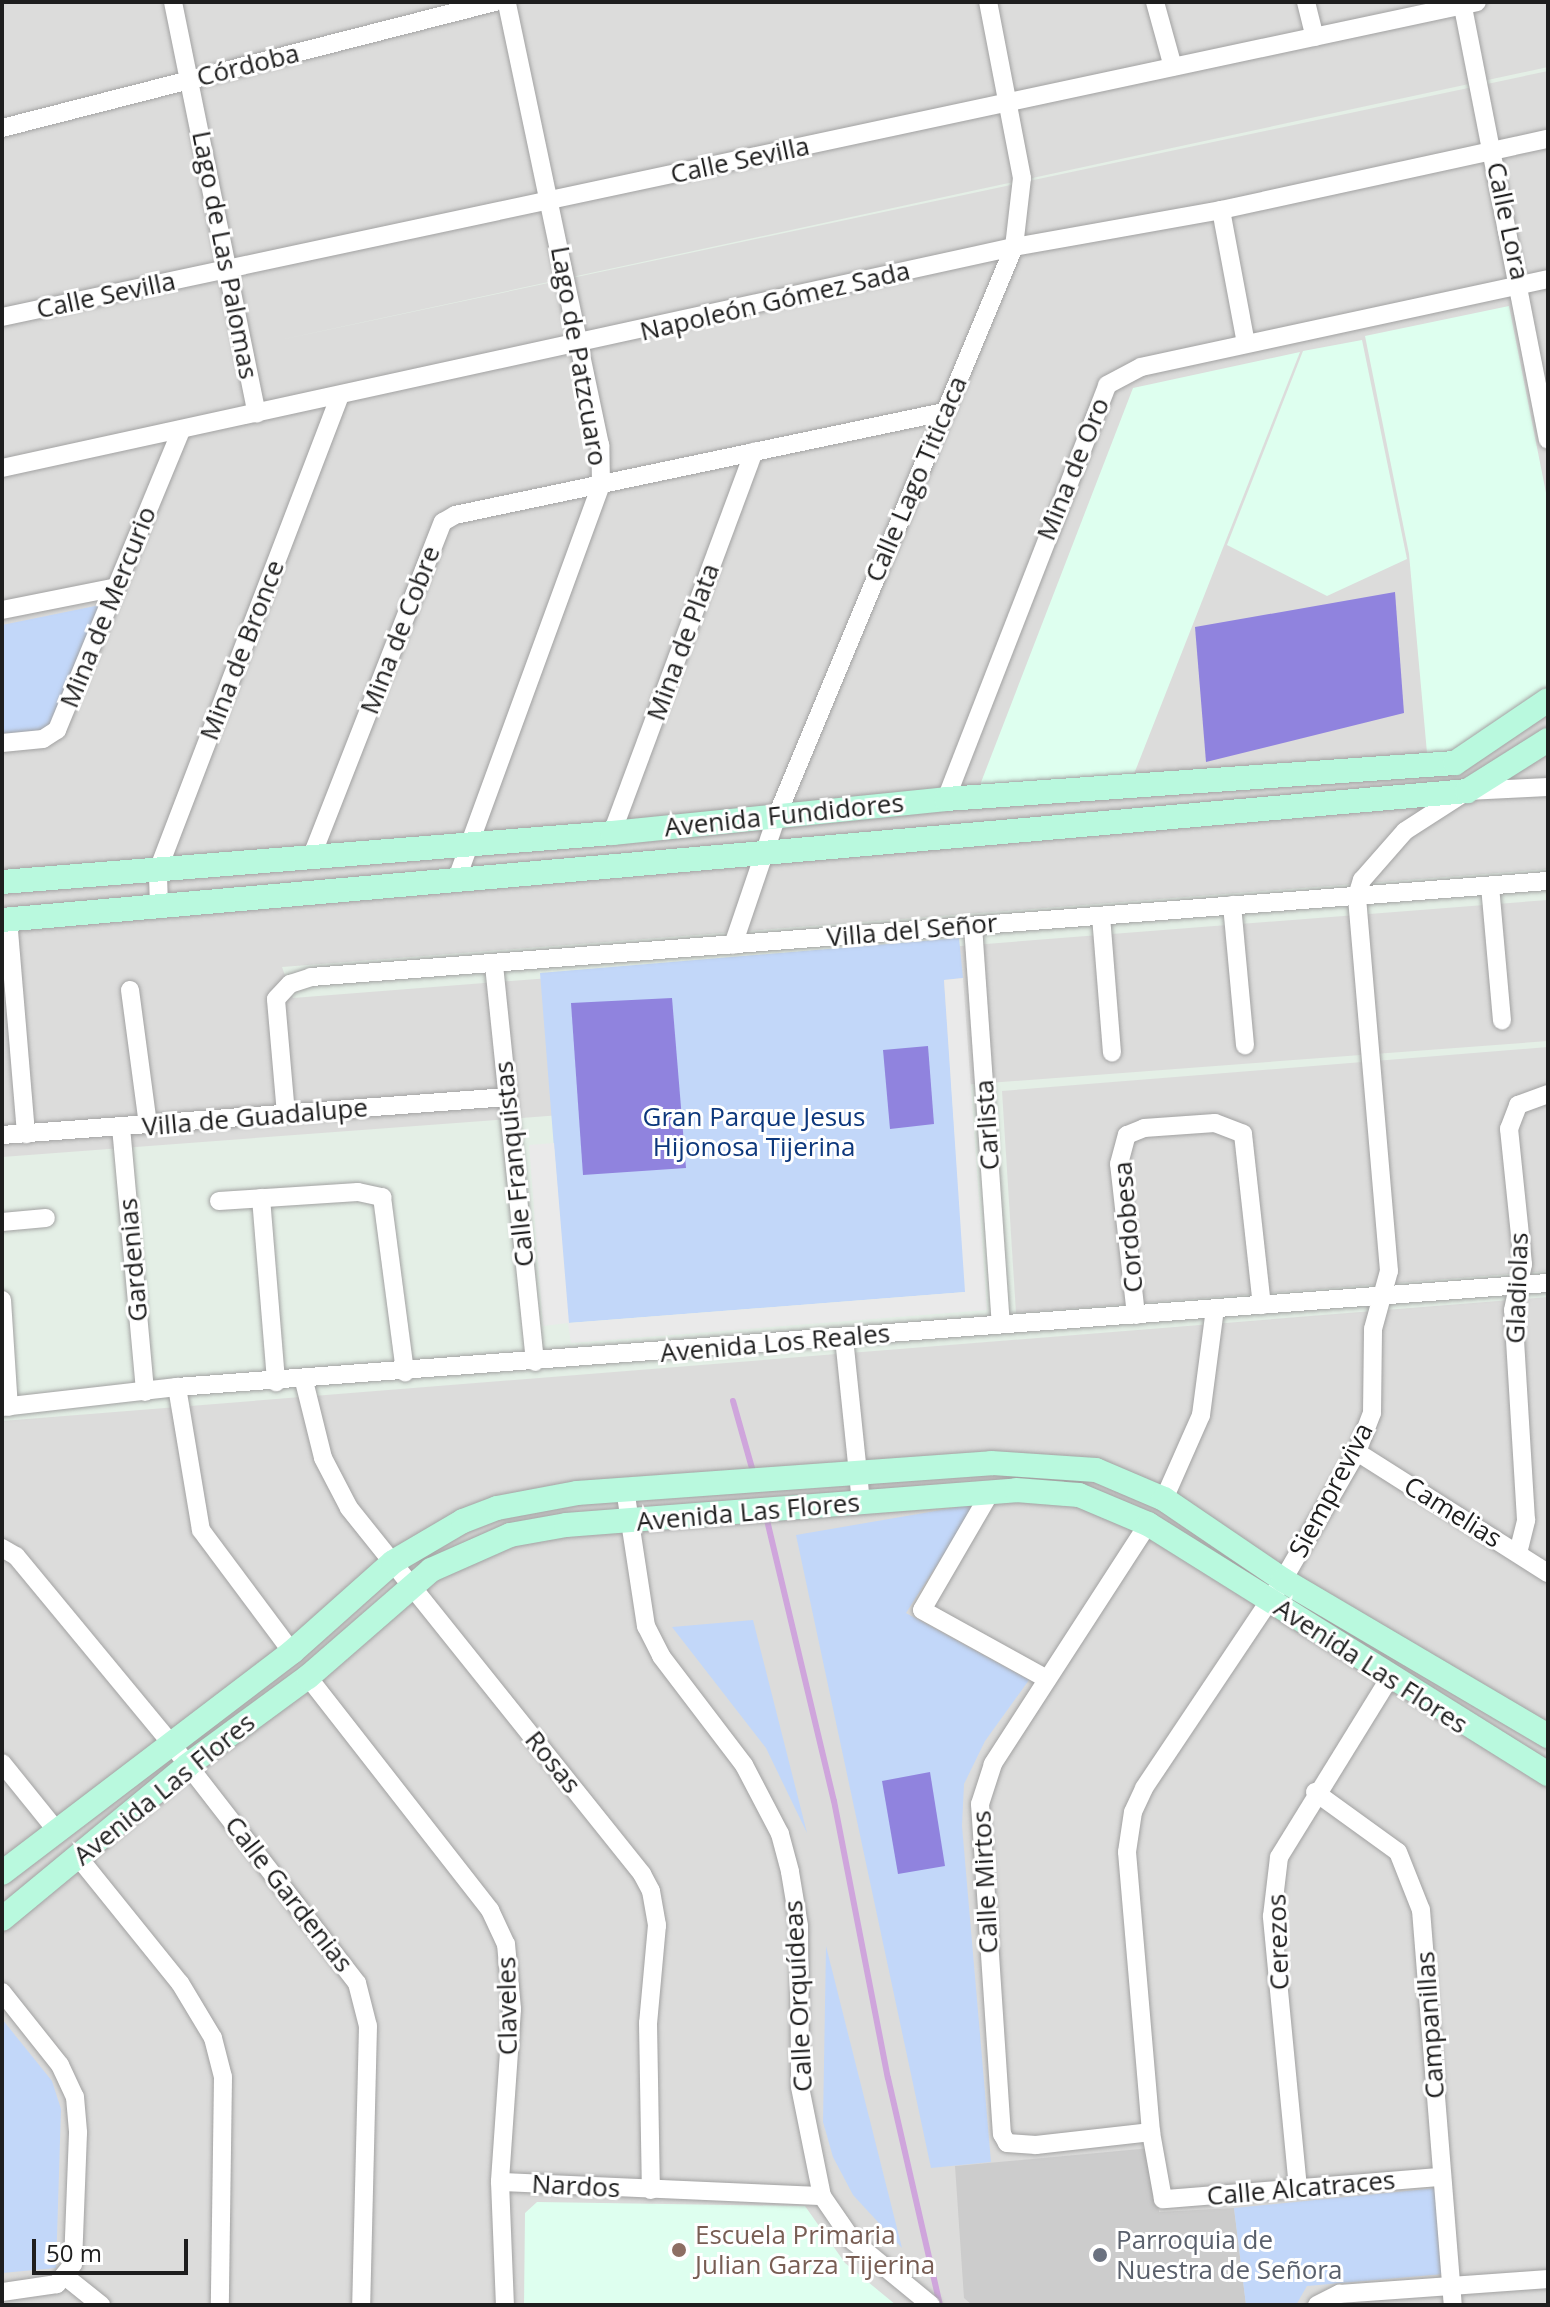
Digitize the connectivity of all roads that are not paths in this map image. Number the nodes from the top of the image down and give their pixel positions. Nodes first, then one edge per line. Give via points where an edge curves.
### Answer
1 (173, 2) edge
2 (495, 2) edge
3 (507, 2) edge
4 (988, 2) edge
5 (1155, 2) edge
6 (1306, 2) edge
7 (1467, 3) edge
8 (1315, 37) junction
9 (1173, 67) junction
10 (190, 80) junction
11 (1006, 103) junction
12 (2, 128) edge
13 (1548, 139) edge
14 (1493, 151) junction
15 (549, 201) junction
16 (1221, 210) junction
17 (1014, 247) junction
18 (230, 268) junction
19 (1548, 279) edge
20 (1521, 284) junction
21 (2, 317) edge
22 (1246, 343) junction
23 (580, 346) junction
24 (339, 398) junction
25 (944, 412) junction
26 (257, 414) junction
27 (181, 430) junction
28 (1548, 440) edge
29 (754, 452) junction
30 (2, 468) edge
31 (601, 484) junction
32 (117, 587) junction
33 (2, 610) edge
34 (1548, 700) edge
35 (1548, 740) edge
36 (2, 743) edge
37 (1455, 763) junction
38 (1548, 787) edge
39 (1467, 791) junction
40 (946, 799) junction
41 (778, 813) junction
42 (612, 833) junction
43 (466, 844) junction
44 (764, 855) junction
45 (311, 858) junction
46 (158, 870) junction
47 (456, 881) junction
48 (1548, 881) edge
49 (2, 882) edge
50 (1490, 886) junction
51 (1357, 896) junction
52 (159, 905) junction
53 (1232, 905) junction
54 (1101, 916) junction
55 (5, 920) edge
56 (973, 926) junction
57 (733, 945) junction
58 (494, 965) junction
59 (130, 990) dead end
60 (1502, 1020) dead end
61 (1245, 1045) dead end
62 (1112, 1053) dead end
63 (1548, 1094) edge
64 (507, 1097) junction
65 (286, 1114) junction
66 (148, 1125) junction
67 (121, 1127) junction
68 (26, 1134) junction
69 (2, 1135) edge
70 (261, 1198) junction
71 (219, 1201) dead end
72 (46, 1218) dead end
73 (2, 1222) edge
74 (1548, 1283) edge
75 (1519, 1286) junction
76 (1383, 1295) junction
77 (2, 1300) edge
78 (1262, 1305) junction
79 (1215, 1309) junction
80 (1136, 1315) junction
81 (1001, 1324) junction
82 (844, 1338) junction
83 (535, 1362) junction
84 (405, 1372) junction
85 (304, 1381) junction
86 (276, 1382) junction
87 (177, 1387) junction
88 (145, 1392) junction
89 (6, 1407) edge
90 (1357, 1452) junction
91 (859, 1475) junction
92 (625, 1489) junction
93 (990, 1493) junction
94 (1164, 1499) junction
95 (861, 1503) junction
96 (629, 1522) junction
97 (1148, 1524) junction
98 (9, 1552) edge
99 (1518, 1553) junction
100 (393, 1562) junction
101 (1548, 1573) edge
102 (411, 1586) junction
103 (1276, 1591) junction
104 (292, 1652) junction
105 (308, 1677) junction
106 (1047, 1679) junction
107 (1389, 1679) junction
108 (1548, 1736) edge
109 (170, 1742) junction
110 (2, 1763) edge
111 (188, 1765) junction
112 (1548, 1774) edge
113 (1315, 1792) junction
114 (56, 1830) junction
115 (79, 1858) junction
116 (2, 1873) edge
117 (2, 1919) edge
118 (2, 1992) edge
119 (1151, 2132) junction
120 (1439, 2177) junction
121 (500, 2182) junction
122 (1298, 2188) junction
123 (651, 2190) junction
124 (822, 2196) junction
125 (1163, 2199) joint
126 (66, 2277) junction
127 (1548, 2279) edge
128 (2, 2292) edge
129 (1453, 2296) edge
130 (1317, 2303) edge
131 (101, 2305) edge
132 (220, 2305) edge
133 (361, 2305) edge
134 (505, 2305) edge
135 (931, 2305) edge

1 - 10 street, Lago de Las Palomas
2 - 10 street, Córdoba
3 - 15 street, Lago de Patzcuaro
4 - 11 street, Calle Lago Titicaca
5 - 9 street
6 - 8 street
7 - 8 street, Calle Sevilla
7 - 14 street, Calle Lora
8 - 9 street, Calle Sevilla
9 - 11 street, Calle Sevilla
10 - 12 street, Córdoba
10 - 18 street, Lago de Las Palomas
11 - 15 street, Calle Sevilla
11 - 17 street, Calle Lago Titicaca via 1022,178
13 - 14 street, Napoleón Gómez Sada
14 - 16 street, Napoleón Gómez Sada
14 - 20 street, Calle Lora
15 - 18 street, Calle Sevilla
15 - 23 street, Lago de Patzcuaro
16 - 17 street, Napoleón Gómez Sada
16 - 22 street
17 - 23 street, Napoleón Gómez Sada
17 - 25 street, Calle Lago Titicaca
18 - 21 street, Calle Sevilla
18 - 26 street, Lago de Las Palomas
19 - 20 street, Mina de Oro
20 - 22 street, Mina de Oro
20 - 28 street, Calle Lora
22 - 40 street, Mina de Oro via 1141,367 1107,385
23 - 24 street, Napoleón Gómez Sada
23 - 31 street, Lago de Patzcuaro via 600,445
24 - 26 street, Napoleón Gómez Sada
24 - 46 street, Mina de Bronce
25 - 29 street, Mina de Cobre
25 - 41 street, Calle Lago Titicaca
26 - 27 street, Napoleón Gómez Sada
27 - 30 street, Napoleón Gómez Sada
27 - 32 street, Mina de Mercurio
29 - 31 street, Mina de Cobre
29 - 42 street, Mina de Plata
31 - 43 street, Lago de Patzcuaro
31 - 45 street, Mina de Cobre via 443,522
32 - 33 street
32 - 36 street, Mina de Mercurio via 57,730 43,739
34 - 37 street
35 - 39 street, Avenida Fundidores
37 - 39 street
37 - 40 street, Avenida Fundidores
38 - 39 street
39 - 44 street, Avenida Fundidores
39 - 51 street via 1388,846 1362,880
40 - 41 street, Avenida Fundidores
41 - 42 street, Avenida Fundidores
41 - 44 street, Calle Lago Titicaca
42 - 43 street, Avenida Fundidores
43 - 45 street, Avenida Fundidores
43 - 47 street, Lago de Patzcuaro
44 - 47 street, Avenida Fundidores
44 - 57 street, Calle Lago Titicaca
45 - 46 street, Avenida Fundidores
46 - 49 street, Avenida Fundidores
46 - 52 street, Mina de Bronce
47 - 52 street, Avenida Fundidores
48 - 50 street, Villa del Señor
50 - 51 street, Villa del Señor
50 - 60 street
51 - 53 street, Villa del Señor
51 - 76 street, Siempreviva via 1389,1271
52 - 55 street, Avenida Fundidores
53 - 54 street, Villa del Señor
53 - 61 street
54 - 56 street, Villa del Señor
54 - 62 street
55 - 68 street
56 - 57 street, Villa del Señor
56 - 81 street, Carlista
57 - 58 street, Villa del Señor
58 - 64 street, Calle Franquistas
58 - 65 street, Villa del Señor via 311,977 279,991 274,1021
59 - 66 street
63 - 75 street, Gladiolas via 1527,1099 1510,1120 1523,1251
64 - 65 street, Villa de Guadalupe
64 - 83 street, Calle Franquistas
65 - 66 street, Villa de Guadalupe
66 - 67 street, Villa de Guadalupe
67 - 68 street, Villa de Guadalupe
67 - 88 street, Gardenias
68 - 69 street, Villa de Guadalupe
70 - 71 street
70 - 84 street via 377,1194 387,1215
70 - 86 street
72 - 73 street
74 - 75 street, Avenida Los Reales
75 - 76 street, Avenida Los Reales
75 - 99 street, Gladiolas via 1513,1310 1526,1520
76 - 78 street, Avenida Los Reales
76 - 90 street, Siempreviva via 1373,1329 1372,1413
77 - 89 street
78 - 79 street, Avenida Los Reales
78 - 80 street, Cordobesa via 1247,1142 1236,1129 1215,1123 1144,1128 1123,1142 1119,1164
79 - 80 street, Avenida Los Reales
79 - 94 street via 1201,1415
80 - 81 street, Avenida Los Reales
81 - 82 street, Avenida Los Reales
82 - 83 street, Avenida Los Reales
82 - 91 street
83 - 84 street, Avenida Los Reales
84 - 85 street, Avenida Los Reales
85 - 86 street, Avenida Los Reales
85 - 100 street, Rosas via 333,1483
86 - 87 street, Avenida Los Reales
87 - 88 street, Avenida Los Reales
87 - 104 street via 201,1530
88 - 89 street, Avenida Los Reales
90 - 99 street, Camelias
90 - 103 street, Siempreviva
91 - 92 street, Avenida Las Flores
91 - 94 street, Avenida Las Flores via 1032,1462 1096,1470
91 - 95 street
92 - 96 street, Calle Orquídeas
92 - 100 street, Avenida Las Flores via 497,1508 463,1521
93 - 95 street, Avenida Las Flores
93 - 97 street, Avenida Las Flores via 1040,1490 1079,1495
93 - 106 street via 922,1610
94 - 103 street, Avenida Las Flores
95 - 96 street, Avenida Las Flores
96 - 102 street, Avenida Las Flores via 510,1535 452,1559
96 - 124 street, Calle Orquídeas via 646,1626 661,1656 744,1765 780,1834 799,1926 800,2087
97 - 103 street, Avenida Las Flores
97 - 106 street, Calle Mirtos
98 - 109 street, Calle Gardenias
99 - 101 street, Camelias
100 - 102 street, Rosas
100 - 104 street, Avenida Las Flores
102 - 105 street, Avenida Las Flores
102 - 123 street, Rosas via 651,1891 657,1925 648,2023
103 - 107 street, Avenida Las Flores
103 - 108 street, Avenida Las Flores
103 - 119 street, Siempreviva via 1133,1812 1129,1886
104 - 109 street, Avenida Las Flores
105 - 111 street, Avenida Las Flores
105 - 121 street, Claveles via 499,1924 512,2009
106 - 119 street, Calle Mirtos via 993,1764 980,1804 998,2118 1007,2143
107 - 112 street, Avenida Las Flores
107 - 113 street, Cerezos
109 - 111 street, Calle Gardenias
109 - 114 street, Avenida Las Flores
110 - 114 street
111 - 115 street, Avenida Las Flores
111 - 133 street, Calle Gardenias via 346,1964 364,2004 368,2026
113 - 120 street, Campanillas via 1375,1831 1398,1852 1413,1878 1427,1956
113 - 122 street, Cerezos via 1279,1857 1272,1916
114 - 116 street, Avenida Las Flores
115 - 117 street, Avenida Las Flores
115 - 132 street via 188,1994 213,2038 223,2077
118 - 126 street via 60,2065 75,2097 73,2264
119 - 125 street, Siempreviva
120 - 122 street, Calle Alcatraces
120 - 129 street, Campanillas
121 - 123 street, Nardos
121 - 134 street, Claveles
122 - 125 street, Calle Alcatraces
123 - 124 street, Nardos
124 - 135 street, Calle Orquídeas via 853,2241
126 - 128 street via 57,2284
126 - 131 street
127 - 129 street
129 - 130 street via 1339,2294

